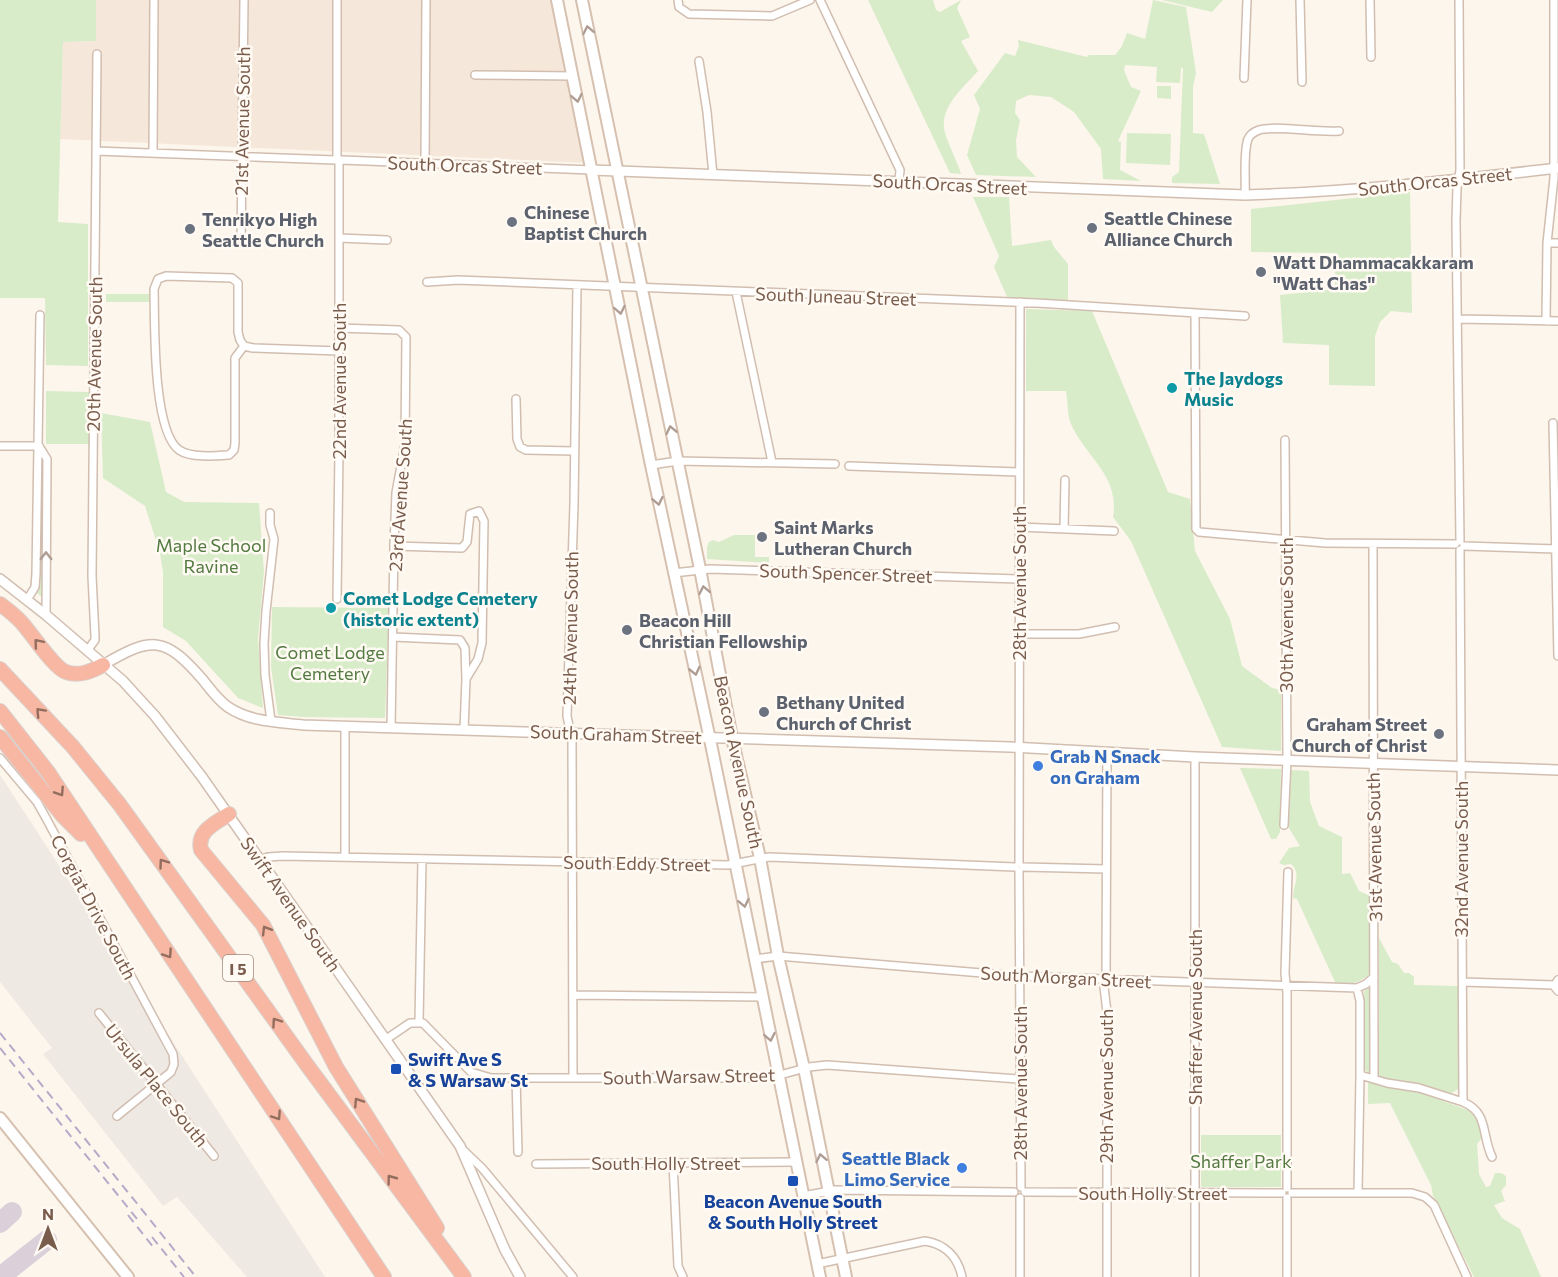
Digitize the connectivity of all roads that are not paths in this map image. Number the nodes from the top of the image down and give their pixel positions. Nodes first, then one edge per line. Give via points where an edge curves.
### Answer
1 (154, 0) edge
2 (244, 0) edge
3 (337, 0) edge
4 (426, 0) edge
5 (557, 0) edge
6 (582, 0) edge
7 (678, 0) edge
8 (810, 0) edge
9 (820, 0) edge
10 (1247, 0) edge
11 (1300, 0) edge
12 (1370, 0) edge
13 (1459, 0) edge
14 (1554, 0) edge
15 (97, 54) dead end
16 (1371, 57) dead end
17 (699, 61) dead end
18 (475, 75) dead end
19 (573, 76) junction
20 (1244, 78) dead end
21 (1302, 82) dead end
22 (1339, 131) dead end
23 (96, 151) junction
24 (153, 153) junction
25 (242, 156) junction
26 (338, 160) junction
27 (425, 164) junction
28 (1556, 168) edge
29 (592, 170) junction
30 (617, 170) junction
31 (713, 175) junction
32 (1459, 179) junction
33 (899, 182) junction
34 (1245, 195) junction
35 (339, 238) junction
36 (387, 240) dead end
37 (241, 243) dead end
38 (1547, 243) junction
39 (1558, 243) edge
40 (427, 282) dead end
41 (577, 286) junction
42 (615, 287) junction
43 (642, 288) junction
44 (736, 292) junction
45 (1020, 302) junction
46 (1195, 314) junction
47 (40, 315) dead end
48 (1245, 316) dead end
49 (1458, 319) junction
50 (1546, 321) junction
51 (1558, 321) edge
52 (339, 328) junction
53 (244, 346) junction
54 (339, 351) junction
55 (516, 399) dead end
56 (1553, 423) dead end
57 (1286, 440) dead end
58 (0, 446) edge
59 (39, 446) junction
60 (574, 451) junction
61 (678, 461) junction
62 (772, 462) junction
63 (835, 464) dead end
64 (651, 465) junction
65 (849, 466) dead end
66 (1019, 472) junction
67 (1065, 480) dead end
68 (270, 513) dead end
69 (1019, 526) junction
70 (1064, 529) junction
71 (1114, 531) dead end
72 (1286, 540) junction
73 (1373, 544) junction
74 (1460, 545) junction
75 (394, 546) junction
76 (1556, 549) junction
77 (700, 569) junction
78 (673, 573) junction
79 (0, 579) edge
80 (1019, 579) junction
81 (337, 599) dead end
82 (27, 600) junction
83 (0, 604) edge
84 (46, 615) junction
85 (1115, 627) dead end
86 (1019, 634) junction
87 (393, 637) junction
88 (87, 651) junction
89 (1558, 656) edge
90 (103, 664) junction
91 (0, 669) edge
92 (466, 679) junction
93 (0, 711) edge
94 (271, 721) junction
95 (345, 728) junction
96 (391, 728) junction
97 (464, 730) junction
98 (570, 732) junction
99 (0, 737) edge
100 (710, 737) junction
101 (732, 738) junction
102 (1019, 748) junction
103 (1107, 752) junction
104 (1195, 757) junction
105 (0, 758) edge
106 (1287, 760) junction
107 (1373, 763) junction
108 (1460, 767) junction
109 (1558, 770) edge
110 (229, 814) junction
111 (1284, 825) dead end
112 (345, 857) junction
113 (760, 858) junction
114 (105, 859) junction
115 (422, 859) junction
116 (260, 860) junction
117 (572, 862) junction
118 (736, 864) junction
119 (1019, 867) junction
120 (1106, 869) junction
121 (1288, 872) dead end
122 (778, 956) junction
123 (755, 959) junction
124 (1019, 976) junction
125 (1374, 977) junction
126 (1105, 979) junction
127 (1196, 982) junction
128 (1462, 982) junction
129 (1286, 985) junction
130 (1557, 986) edge
131 (1357, 988) junction
132 (573, 995) junction
133 (762, 997) junction
134 (99, 1013) dead end
135 (419, 1022) junction
136 (385, 1040) junction
137 (804, 1068) junction
138 (1360, 1075) junction
139 (778, 1077) junction
140 (516, 1078) junction
141 (573, 1078) junction
142 (1019, 1079) junction
143 (1374, 1079) junction
144 (156, 1084) junction
145 (1463, 1102) junction
146 (117, 1116) dead end
147 (0, 1118) edge
148 (460, 1146) junction
149 (518, 1152) dead end
150 (214, 1156) dead end
151 (1492, 1156) dead end
152 (673, 1162) junction
153 (795, 1162) junction
154 (536, 1164) dead end
155 (827, 1191) junction
156 (1020, 1192) junction
157 (1358, 1192) junction
158 (1106, 1193) junction
159 (1195, 1193) junction
160 (1287, 1193) junction
161 (803, 1196) junction
162 (842, 1258) junction
163 (817, 1263) junction
164 (128, 1277) edge
165 (384, 1277) edge
166 (464, 1277) edge
167 (520, 1277) edge
168 (573, 1277) edge
169 (683, 1277) edge
170 (819, 1277) edge
171 (846, 1277) edge
172 (962, 1277) edge
173 (1020, 1277) edge
174 (1107, 1277) edge
175 (1195, 1277) edge
176 (1287, 1277) edge
177 (1467, 1277) edge

1 - 24 street
2 - 25 street, 21st Avenue South
3 - 26 street, 22nd Avenue South
4 - 27 street
5 - 19 main road, Beacon Avenue South
30 -> 6 main road, Beacon Avenue South
7 - 8 street via 682,11 688,14 772,16
9 - 33 street via 900,170
10 - 20 street
11 - 21 street
12 - 16 street
13 - 32 street, 32nd Avenue South
14 - 28 street
15 - 23 street, 20th Avenue South
17 - 31 street
18 - 19 street
19 -> 29 main road, Beacon Avenue South
22 - 34 street via 1270,129 1253,133 1247,145
23 - 24 street, South Orcas Street
23 - 88 street, 20th Avenue South via 92,576 95,636
24 - 25 street, South Orcas Street
25 - 26 street, South Orcas Street
25 - 37 street, 21st Avenue South
26 - 27 street, South Orcas Street
26 - 35 street, 22nd Avenue South
27 - 29 street, South Orcas Street
28 - 32 street, South Orcas Street
28 - 38 street
29 - 30 street, South Orcas Street
29 - 42 main road, Beacon Avenue South
30 - 31 street, South Orcas Street
30 - 43 main road, Beacon Avenue South
31 - 33 street, South Orcas Street
32 - 34 street, South Orcas Street
32 - 49 street, 32nd Avenue South
33 - 34 street, South Orcas Street
35 - 36 street
35 - 52 street, 22nd Avenue South
38 - 39 street
38 - 50 street
40 - 41 street, South Juneau Street
41 - 42 street, South Juneau Street
41 - 60 street, 24th Avenue South
42 - 43 street, South Juneau Street
42 -> 64 main road, Beacon Avenue South
43 - 44 street, South Juneau Street
61 -> 43 main road, Beacon Avenue South
44 - 45 street, South Juneau Street
44 - 62 street
45 - 46 street, South Juneau Street
45 - 66 street, 28th Avenue South
46 - 48 street, South Juneau Street
46 - 72 street via 1196,528 1200,532
47 - 59 street
49 - 50 street
49 - 74 street, 32nd Avenue South
50 - 51 street
52 - 54 street, 22nd Avenue South
52 - 75 street, 23rd Avenue South via 399,330 406,340 405,444 396,493
53 - 53 street via 235,358 232,453 194,455 181,451 172,442 165,424 156,364 154,286 158,279 166,276 235,280 239,287 238,337
53 - 54 street
54 - 81 street, 22nd Avenue South
55 - 60 street via 520,447
56 - 76 street
57 - 72 street, 30th Avenue South
58 - 59 street
59 - 82 street via 36,582
84 -> 59 street via 46,459
60 - 98 street, 24th Avenue South via 567,716
61 - 62 street
61 - 64 street
61 - 77 main road, Beacon Avenue South
62 - 63 street
64 -> 78 main road, Beacon Avenue South
65 - 66 street
66 - 69 street, 28th Avenue South
67 - 70 street
68 - 94 street via 274,539 264,644
69 - 70 street
69 - 80 street, 28th Avenue South
70 - 71 street
72 - 73 street
72 - 106 street, 30th Avenue South
73 - 74 street
73 - 107 street, 31st Avenue South
74 - 76 street
74 - 108 street, 32nd Avenue South
75 - 87 street, 23rd Avenue South
75 - 92 street via 459,549 465,546 470,514 479,511 484,520 482,643
76 - 89 street
77 - 78 street, South Spencer Street
77 - 80 street, South Spencer Street
101 -> 77 main road, Beacon Avenue South
78 -> 100 main road, Beacon Avenue South
79 - 82 street, Swift Avenue South
80 - 86 street, 28th Avenue South
82 - 84 street, Swift Avenue South
90 -> 83 highway via 80,674 62,670
84 - 88 street, Swift Avenue South
85 - 86 street via 1079,634
86 - 102 street, 28th Avenue South
87 - 92 street via 460,640 465,648
87 - 96 street, 23rd Avenue South
88 - 90 street, Swift Avenue South
90 - 94 street, South Graham Street via 142,645 167,648 186,660 226,705 251,718
90 - 110 street, Swift Avenue South via 155,716
166 -> 91 highway, I 5 via 113,796
92 - 97 street
93 -> 114 highway via 48,772
94 - 95 street, South Graham Street
95 - 96 street, South Graham Street
95 - 112 street
96 - 97 street, South Graham Street
97 - 98 street, South Graham Street
98 - 100 street, South Graham Street
98 - 117 street, 24th Avenue South
99 - 114 highway via 62,815
100 - 101 street, South Graham Street
100 - 118 main road, Beacon Avenue South
101 - 102 street, South Graham Street
101 - 113 main road, Beacon Avenue South
102 - 103 street, South Graham Street
102 - 119 street, 28th Avenue South
103 - 104 street, South Graham Street
103 - 120 street, 29th Avenue South
104 - 106 street, South Graham Street
104 - 127 street, Shaffer Avenue South
105 - 144 street, Corgiat Drive South via 46,818 173,1054 171,1071
106 - 107 street, South Graham Street
106 - 111 street, 30th Avenue South
107 - 108 street, South Graham Street
107 - 125 street, 31st Avenue South
108 - 109 street, South Graham Street
108 - 128 street, 32nd Avenue South
110 - 116 street, Swift Avenue South
166 -> 110 highway via 336,1068 263,925 201,850 203,832
112 - 115 street, South Eddy Street
112 - 116 street, South Eddy Street via 274,856
113 - 118 street, South Eddy Street
113 - 119 street, South Eddy Street
113 - 122 main road, Beacon Avenue South
114 -> 165 highway
115 - 117 street, South Eddy Street
115 - 135 street
116 - 136 street, Swift Avenue South
117 - 118 street, South Eddy Street
117 - 132 street, 24th Avenue South
118 -> 123 main road, Beacon Avenue South
119 - 120 street, South Eddy Street
119 - 124 street, 28th Avenue South
120 - 126 street, 29th Avenue South
121 - 129 street
122 - 123 street, South Morgan Street
122 - 124 street, South Morgan Street
122 - 137 main road, Beacon Avenue South
123 - 133 main road, Beacon Avenue South
124 - 126 street, South Morgan Street
124 - 142 street, 28th Avenue South
125 - 131 street
125 - 143 street, 31st Avenue South
126 - 127 street, South Morgan Street
126 - 158 street, 29th Avenue South
127 - 129 street, South Morgan Street
127 - 159 street, Shaffer Avenue South
128 - 130 street
128 - 145 street, 32nd Avenue South
129 - 131 street, South Morgan Street
129 - 160 street
131 - 138 street
132 - 133 street
132 - 141 street, 24th Avenue South
133 -> 139 main road, Beacon Avenue South
134 - 144 street, Ursula Place South
135 - 136 street via 410,1023
135 - 140 street, South Warsaw Street via 426,1024 471,1072 483,1077
136 - 148 street, Swift Avenue South
137 - 139 street, South Warsaw Street
137 - 142 street, South Warsaw Street via 827,1065
155 -> 137 main road, Beacon Avenue South
138 - 143 street
138 - 157 street
139 - 141 street, South Warsaw Street
139 - 153 main road, Beacon Avenue South
140 - 141 street, South Warsaw Street
140 - 149 street
142 - 156 street, 28th Avenue South
143 - 145 street
144 - 146 street
144 - 150 street, Ursula Place South
145 - 151 street via 1476,1110 1484,1122
147 - 164 main road
148 - 167 street, Swift Avenue South
148 - 168 street
152 - 153 street, South Holly Street
152 - 154 street, South Holly Street
152 - 169 street via 678,1266
153 - 161 main road, Beacon Avenue South
155 - 156 street, South Holly Street
155 - 161 street, South Holly Street
155 - 162 main road, Beacon Avenue South
156 - 158 street, South Holly Street
156 - 173 street, 28th Avenue South
157 - 160 street, South Holly Street
157 - 177 street, South Holly Street via 1412,1193 1425,1197 1434,1205
158 - 159 street, South Holly Street
158 - 174 street, 29th Avenue South
159 - 160 street, South Holly Street
159 - 175 street, Shaffer Avenue South
160 - 176 street
161 - 163 main road, Beacon Avenue South
162 - 163 street
162 - 171 main road, Beacon Avenue South
162 - 172 street via 933,1242 957,1261
163 - 170 main road, Beacon Avenue South

